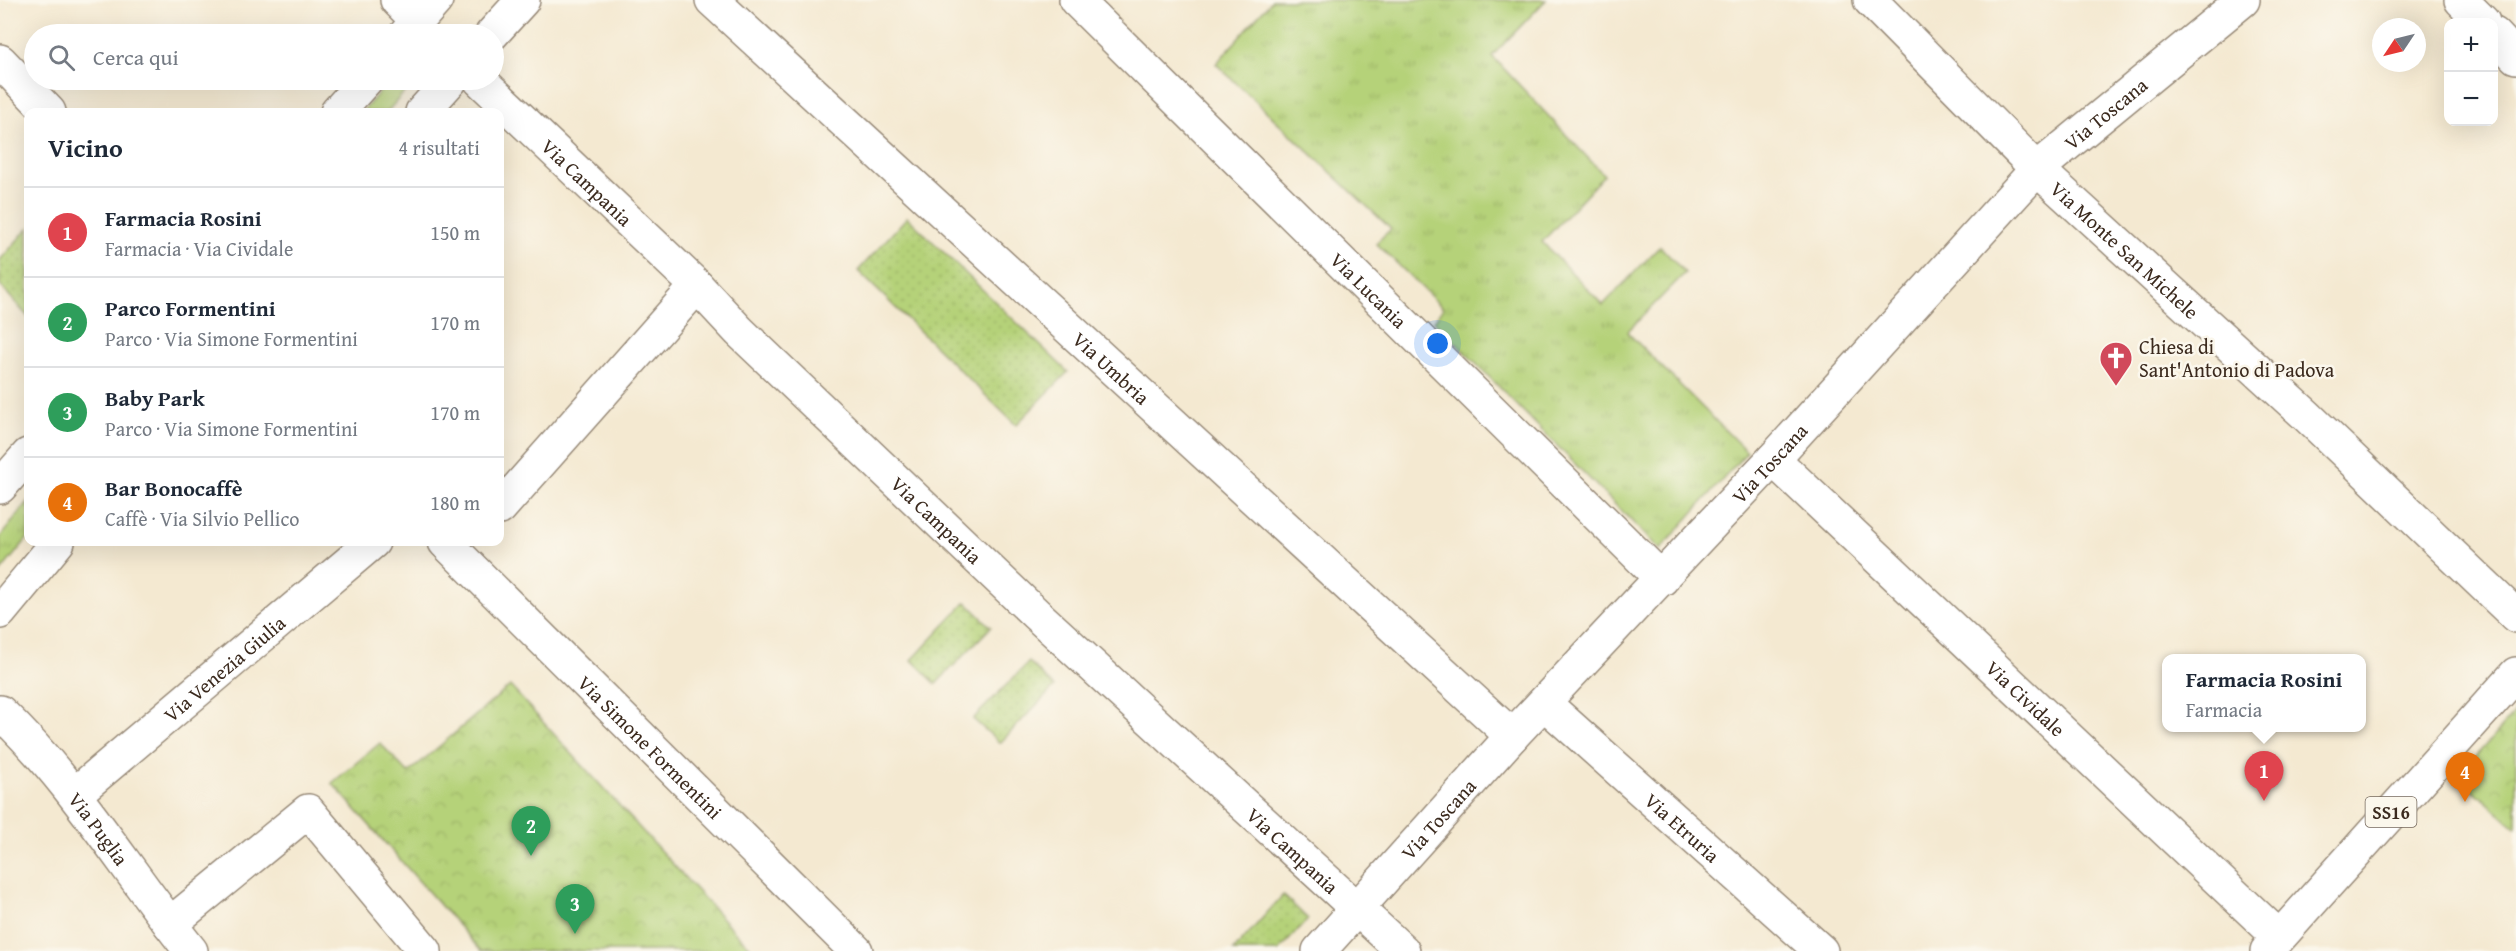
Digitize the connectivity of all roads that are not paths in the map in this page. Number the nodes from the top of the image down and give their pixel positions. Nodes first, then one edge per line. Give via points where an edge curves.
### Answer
1 (523, 0) edge
2 (712, 0) edge
3 (1076, 0) edge
4 (1870, 0) edge
5 (2243, 0) edge
6 (2461, 0) edge
7 (2479, 18) edge
8 (501, 24) edge
9 (2498, 39) edge
10 (2516, 57) edge
11 (0, 61) edge
12 (24, 86) edge
13 (28, 90) edge
14 (357, 90) edge
15 (442, 90) edge
16 (491, 90) edge
17 (45, 108) edge
18 (341, 108) edge
19 (426, 108) edge
20 (2037, 169) junction
21 (697, 286) junction
22 (1773, 459) junction
23 (24, 460) edge
24 (0, 487) edge
25 (504, 503) edge
26 (55, 546) edge
27 (368, 546) edge
28 (458, 546) edge
29 (1662, 579) junction
30 (0, 612) edge
31 (2516, 616) edge
32 (2516, 674) edge
33 (1544, 703) junction
34 (0, 712) edge
35 (1512, 736) junction
36 (75, 794) junction
37 (1358, 910) junction
38 (170, 924) junction
39 (2273, 944) edge
40 (191, 951) edge
41 (425, 951) edge
42 (856, 951) edge
43 (1319, 951) edge
44 (1403, 951) edge
45 (1821, 951) edge

1 - 8 street
2 - 35 street, Via Umbria
3 - 29 street, Via Lucania
4 - 20 street, Via Monte San Michele
5 - 20 street, Via Toscana
6 - 7 street
9 - 10 street
11 - 12 street
13 - 17 street
14 - 18 street
15 - 19 street
16 - 21 street, Via Campania
20 - 22 street, Via Toscana
20 - 31 street, Via Monte San Michele via 2306,415
21 - 25 street
21 - 37 street, Via Campania via 739,331 1036,614
22 - 29 street, Via Toscana
22 - 39 street, Via Cividale
23 - 24 street
26 - 30 street
27 - 36 street, Via Venezia Giulia
28 - 42 street, Via Simone Formentini
29 - 33 street, Via Toscana
32 - 39 street, SS16
33 - 35 street, Via Toscana
33 - 45 street, Via Etruria
34 - 36 street, Via Puglia via 39,750
35 - 37 street, Via Toscana
36 - 38 street, Via Puglia
37 - 43 street, Via Toscana
37 - 44 street, Via Campania
38 - 40 street, Via Puglia
38 - 41 street via 308,811

